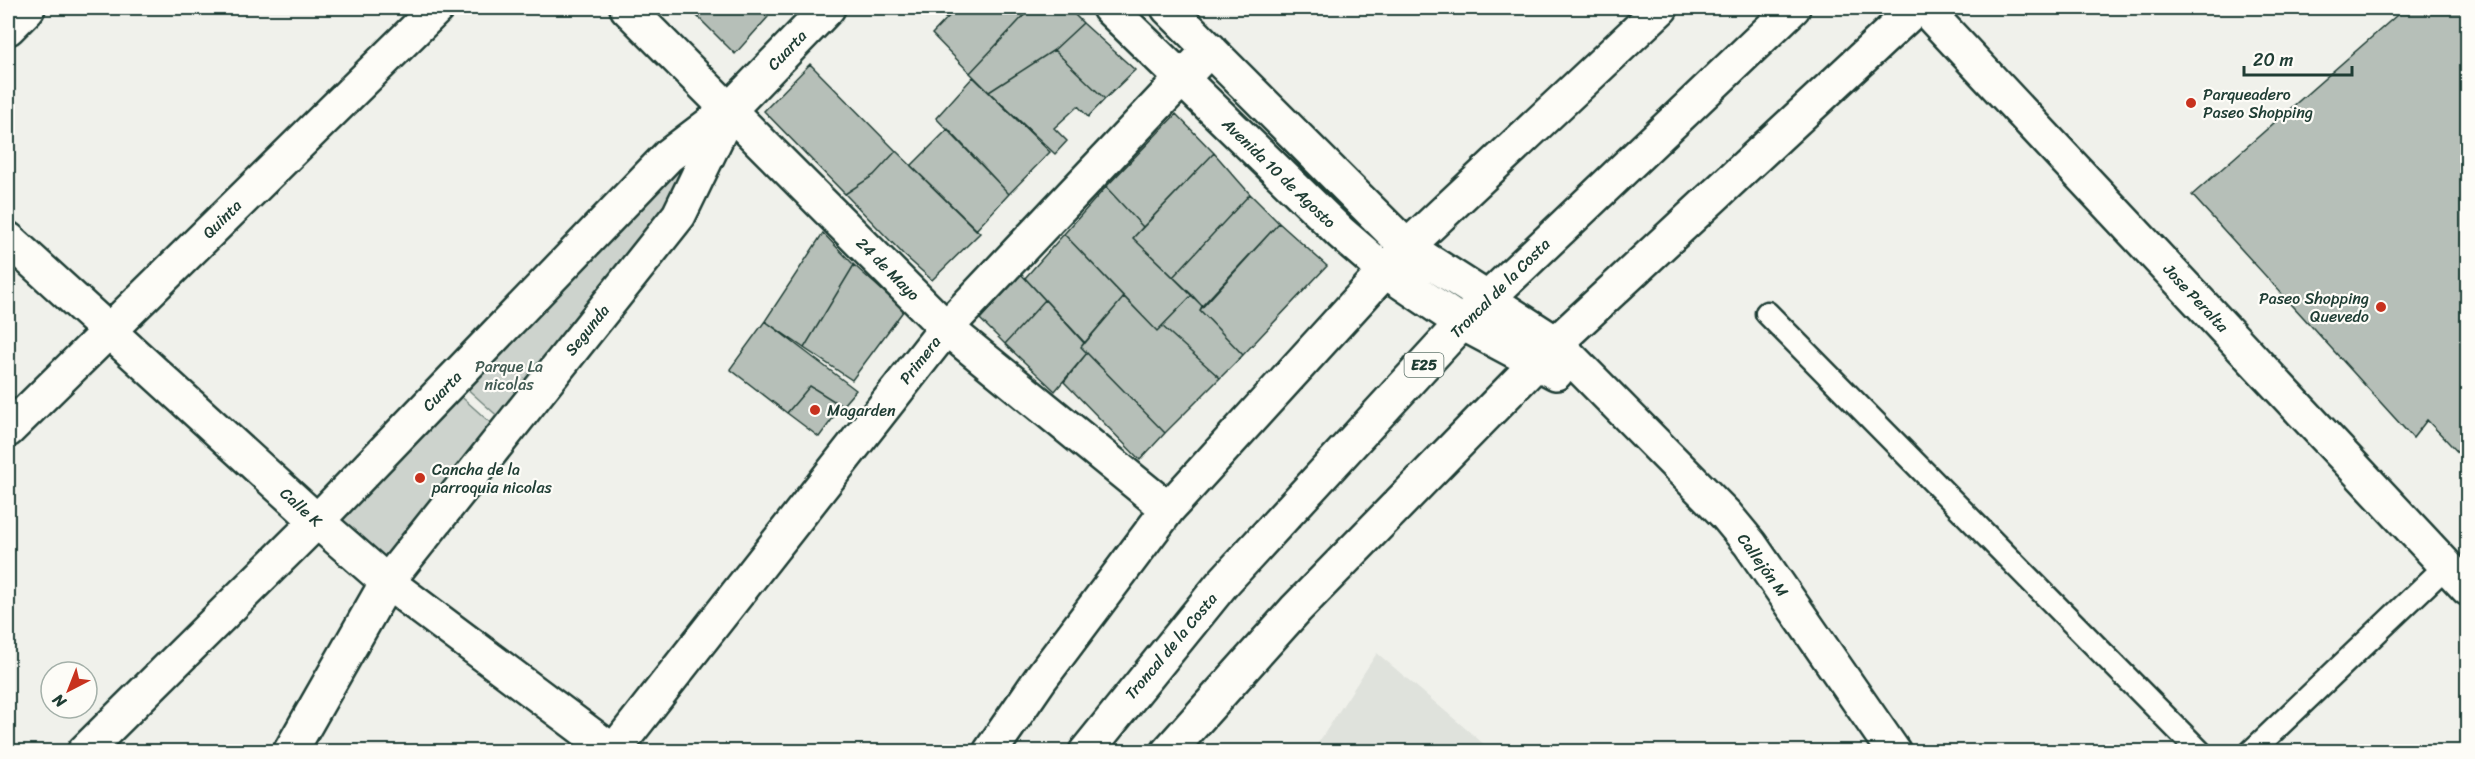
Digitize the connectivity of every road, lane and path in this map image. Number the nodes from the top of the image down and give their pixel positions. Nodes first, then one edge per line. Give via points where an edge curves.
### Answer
1 (28, 8) edge
2 (437, 8) edge
3 (627, 8) edge
4 (828, 8) edge
5 (1109, 8) edge
6 (1168, 8) edge
7 (1660, 8) edge
8 (1793, 8) edge
9 (1916, 8) edge
10 (1924, 8) edge
11 (8, 28) edge
12 (1210, 50) junction
13 (1182, 79) junction
14 (730, 109) junction
15 (8, 239) edge
16 (1407, 247) junction
17 (1385, 271) junction
18 (1488, 297) junction
19 (1767, 313) dead end
20 (1462, 323) junction
21 (946, 328) junction
22 (108, 331) junction
23 (1546, 353) junction
24 (8, 430) edge
25 (1168, 509) junction
26 (317, 521) junction
27 (2457, 578) edge
28 (387, 582) junction
29 (614, 751) edge
30 (84, 752) edge
31 (290, 752) edge
32 (990, 752) edge
33 (1086, 752) edge
34 (1168, 752) edge
35 (1894, 752) edge
36 (2200, 752) edge
37 (2252, 752) edge

1 - 11 main road
2 - 22 main road, Quinta
3 - 14 main road, 24 de Mayo
4 - 14 main road, Cuarta
5 - 13 main road, Avenida 10 de Agosto
6 - 12 main road
7 - 16 main road
8 - 18 main road, Troncal de la Costa / E25
9 - 23 main road
10 - 27 main road, Jose Peralta
12 - 13 main road, Primera
12 - 16 main road
13 - 17 main road, Avenida 10 de Agosto
13 - 21 main road, Primera
14 - 21 main road, 24 de Mayo
14 - 26 main road, Cuarta via 668,156
14 - 28 main road, Segunda via 679,215
15 - 22 main road, Calle K
16 - 17 main road
16 - 18 main road
17 - 20 main road, Avenida 10 de Agosto
17 - 25 main road
18 - 20 main road, Troncal de la Costa / E25
18 - 23 main road, Callejón M
19 - 36 lane
20 - 23 main road, Callejón M
20 - 33 main road, Troncal de la Costa / E25 via 1222,584
21 - 25 main road, 24 de Mayo
21 - 29 main road, Primera
22 - 24 main road, Quinta
22 - 26 main road, Calle K
23 - 34 main road via 1296,609
23 - 35 main road, Callejón M via 1609,398 1738,529
25 - 32 main road
26 - 28 main road, Calle K
26 - 30 main road, Cuarta
27 - 37 lane
28 - 29 main road, Calle K
28 - 31 main road, Segunda

